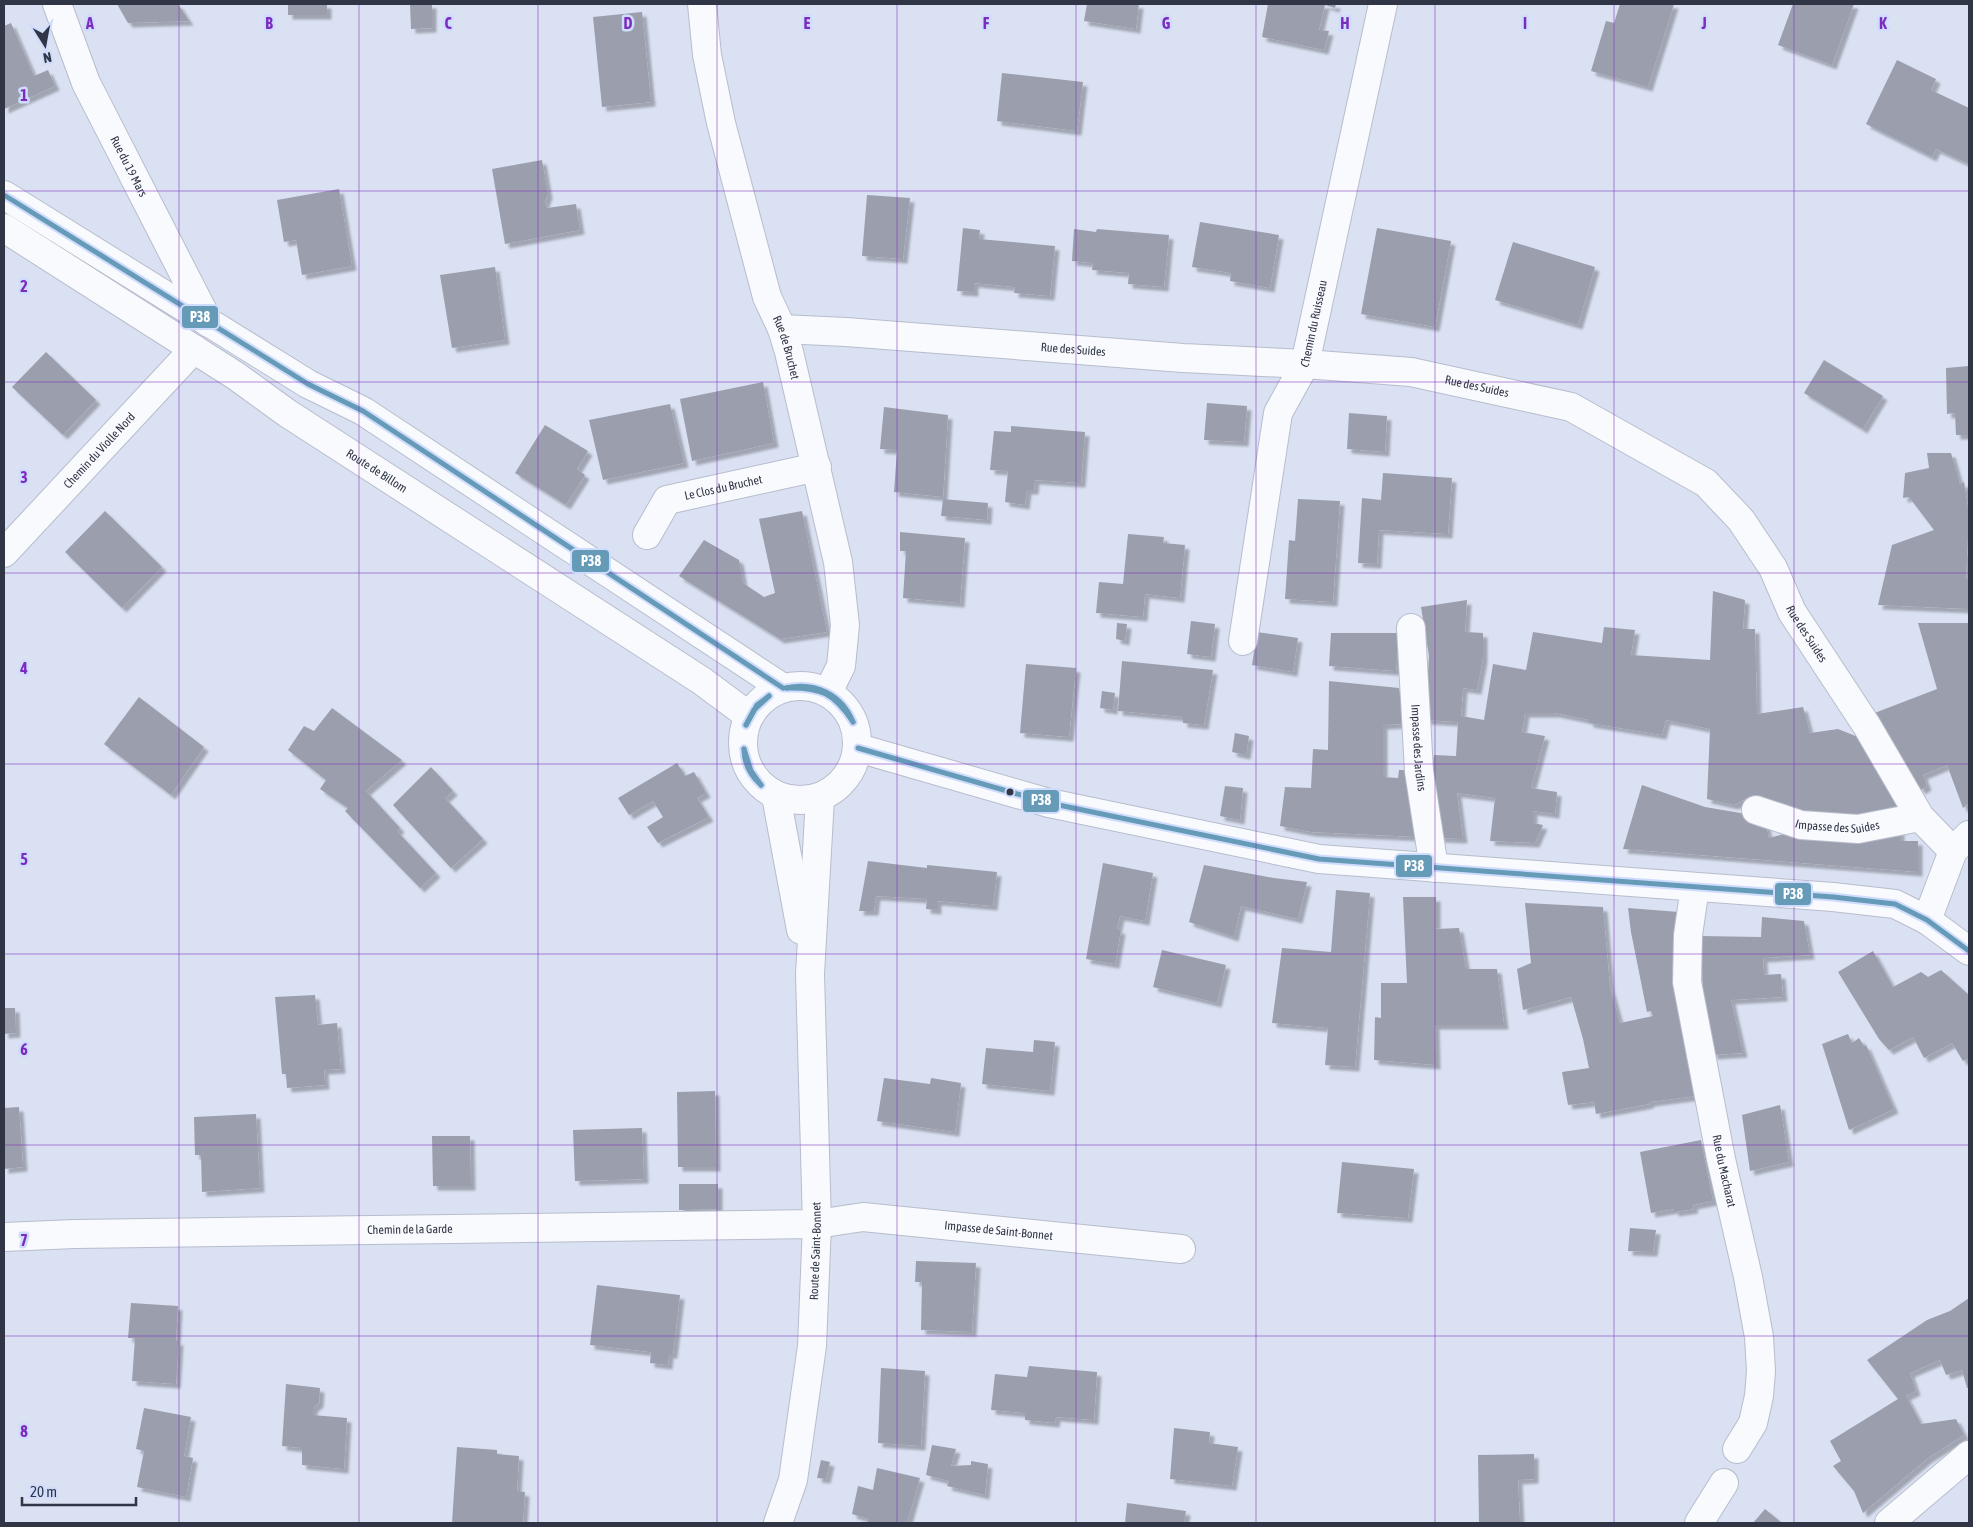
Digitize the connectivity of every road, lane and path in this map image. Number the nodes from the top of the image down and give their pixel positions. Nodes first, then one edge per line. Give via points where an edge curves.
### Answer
1 (57, 4) edge
2 (702, 4) edge
3 (1383, 4) edge
4 (4, 195) edge
5 (4, 228) edge
6 (209, 323) junction
7 (782, 328) junction
8 (194, 348) junction
9 (1305, 364) junction
10 (817, 467) junction
11 (647, 535) dead end
12 (4, 553) edge
13 (1411, 628) dead end
14 (1243, 641) dead end
15 (783, 688) junction
16 (828, 692) junction
17 (749, 716) junction
18 (858, 748) junction
19 (776, 796) junction
20 (820, 798) junction
21 (1756, 810) dead end
22 (1920, 817) junction
23 (1961, 843) edge
24 (1434, 868) junction
25 (1695, 887) junction
26 (1927, 920) junction
27 (1969, 951) edge
28 (810, 974) junction
29 (816, 1224) junction
30 (4, 1238) edge
31 (1181, 1249) dead end
32 (1737, 1449) dead end
33 (1969, 1455) edge
34 (1724, 1483) dead end
35 (778, 1523) edge
36 (1699, 1523) edge
37 (1889, 1523) edge

1 - 6 street, Rue du 19 Mars via 86,83
2 - 7 street, Rue de Bruchet via 707,55 721,123 767,297
3 - 9 street, Chemin du Ruisseau
4 - 6 street
5 - 8 street, Route de Billom
6 - 15 street via 308,384 363,411
7 - 9 street, Rue des Suides
7 - 10 street, Rue de Bruchet
8 - 12 street, Chemin du Violle Nord
8 - 17 street, Route de Billom via 288,413 702,681
9 - 14 street, Chemin du Ruisseau via 1278,413
9 - 22 street, Rue des Suides via 1411,372 1571,407 1706,483 1741,520 1773,568 1792,612 1868,726
10 - 11 street, Le Clos du Bruchet via 667,500
10 - 16 street, Rue de Bruchet via 838,562 845,625 841,666
13 - 24 street, Impasse des Jardins via 1420,772
15 - 16 street via 804,686
15 - 17 street via 763,699
16 - 18 street via 846,708 855,726
17 - 19 street via 742,739 746,763 758,783
18 - 20 street via 852,769 837,788
18 - 24 street via 1049,803 1207,837 1319,859
19 - 20 street via 798,801
19 - 28 street, Route de Saint-Bonnet
20 - 28 street, Route de Saint-Bonnet
21 - 22 street, Impasse des Suides via 1801,825 1858,829
22 - 23 street, Rue des Suides
23 - 26 street
24 - 25 street
25 - 26 street via 1895,904
25 - 32 street, Rue du Macharat via 1688,935 1687,982 1720,1159 1759,1337 1759,1396 1752,1423
26 - 27 street
28 - 29 street, Route de Saint-Bonnet
29 - 30 street, Chemin de la Garde via 75,1234
29 - 31 street, Impasse de Saint-Bonnet via 863,1217
29 - 35 street, Route de Saint-Bonnet via 812,1346 793,1480
33 - 37 street
34 - 36 street

